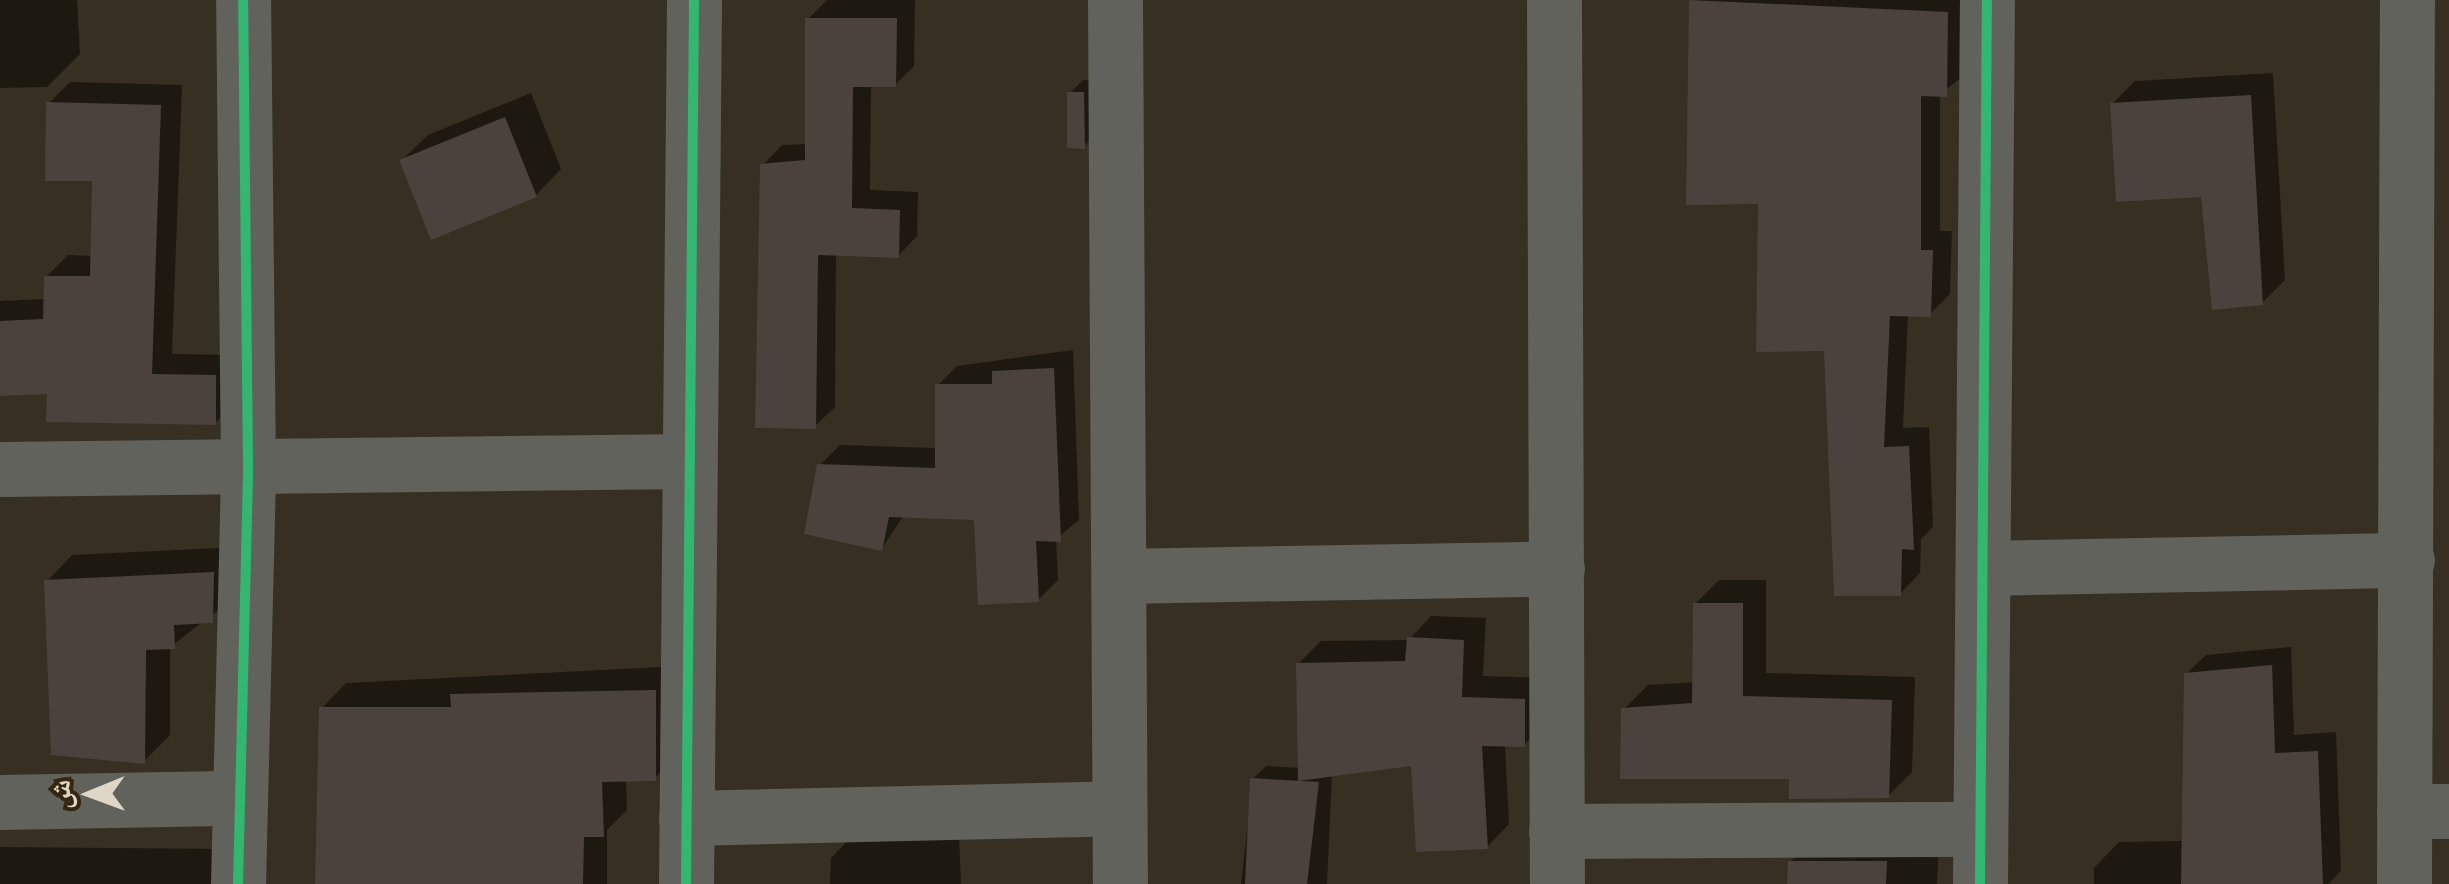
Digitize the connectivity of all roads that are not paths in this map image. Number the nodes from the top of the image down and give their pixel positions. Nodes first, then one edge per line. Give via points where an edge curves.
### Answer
1 (242, 0) edge
2 (694, 0) edge
3 (1114, 0) edge
4 (1554, 0) edge
5 (1987, 0) edge
6 (2408, 0) edge
7 (688, 462) junction
8 (248, 467) junction
9 (0, 469) edge
10 (2407, 560) junction
11 (1557, 568) junction
12 (1983, 568) junction
13 (1119, 576) junction
14 (238, 798) junction
15 (0, 802) edge
16 (1119, 808) junction
17 (2426, 811) edge
18 (686, 818) junction
19 (1980, 830) junction
20 (1557, 858) edge
21 (238, 884) edge
22 (686, 884) edge
23 (1120, 884) edge
24 (1980, 884) edge
25 (2404, 884) edge

1 - 8 street
2 - 7 street
3 - 13 street
4 - 11 street
5 - 12 street
6 - 10 street
7 - 8 street
7 - 18 street
8 - 9 street
8 - 14 street
10 - 12 street
10 - 17 street
11 - 13 street
11 - 20 street
12 - 19 street
13 - 16 street
14 - 15 street
14 - 21 street
16 - 18 street
16 - 23 street
17 - 25 street
18 - 22 street
19 - 20 street
19 - 24 street

